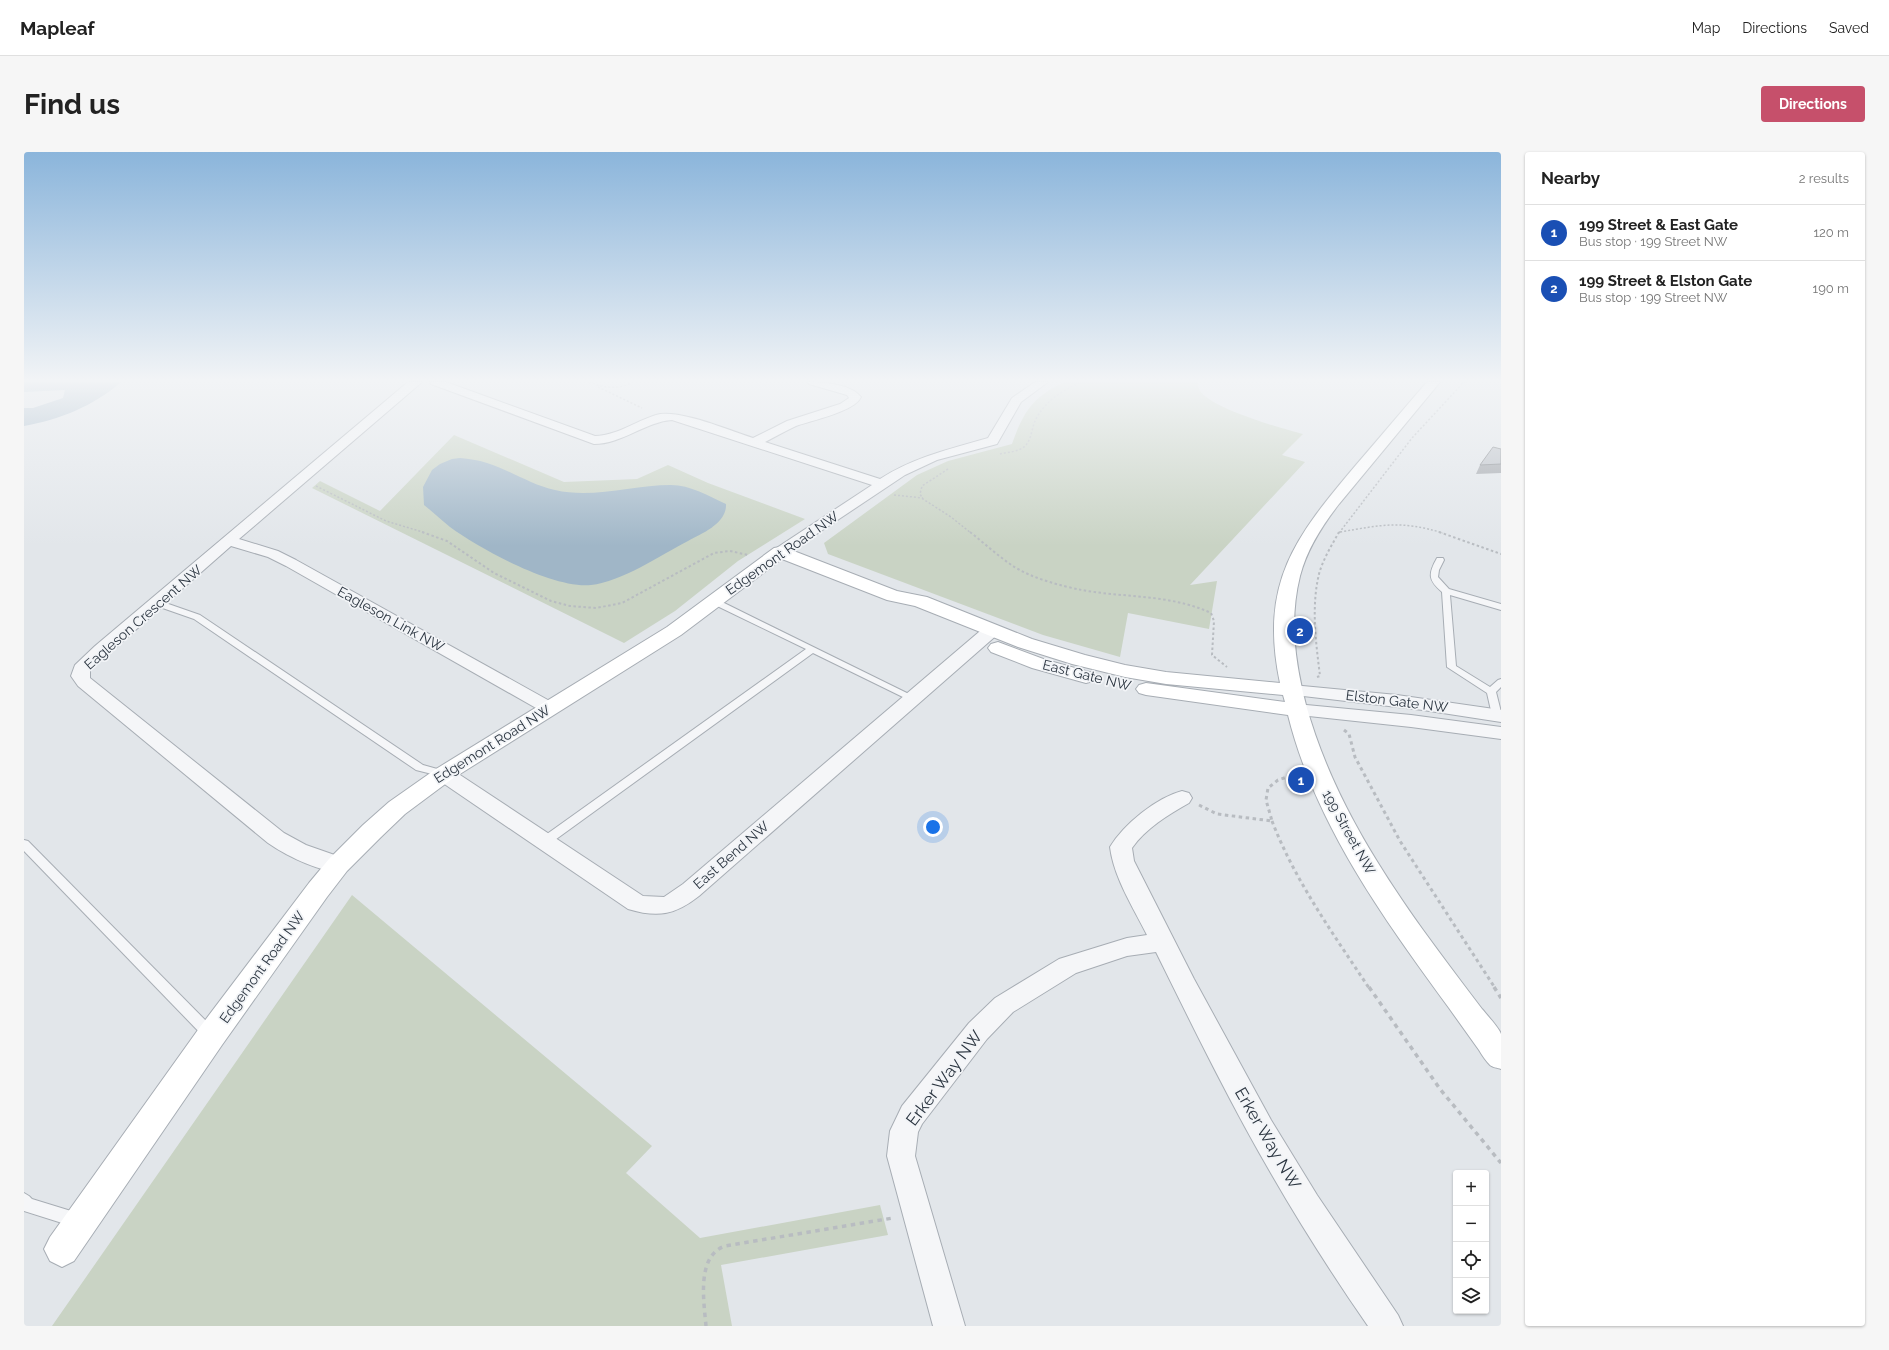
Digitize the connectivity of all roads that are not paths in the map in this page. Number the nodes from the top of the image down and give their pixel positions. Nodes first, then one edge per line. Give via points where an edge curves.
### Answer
1 (351, 437) edge
2 (585, 437) edge
3 (613, 437) edge
4 (739, 437) edge
5 (766, 437) edge
6 (995, 437) edge
7 (1388, 437) edge
8 (756, 442) junction
9 (879, 486) junction
10 (230, 542) junction
11 (773, 557) junction
12 (1440, 560) dead end
13 (1446, 591) junction
14 (714, 601) junction
15 (157, 603) junction
16 (1501, 607) edge
17 (986, 635) junction
18 (812, 649) junction
19 (1501, 682) edge
20 (1491, 692) junction
21 (912, 698) junction
22 (1294, 700) junction
23 (549, 708) junction
24 (1500, 723) edge
25 (444, 774) junction
26 (1182, 798) road end
27 (544, 842) junction
28 (24, 844) edge
29 (338, 865) junction
30 (1163, 942) junction
31 (211, 1036) junction
32 (1501, 1056) edge
33 (24, 1201) edge
34 (81, 1221) junction
35 (62, 1249) dead end
36 (949, 1326) edge
37 (1387, 1326) edge

1 - 10 street, Eagleson Crescent NW
2 - 3 street via 594,440
4 - 8 street
5 - 8 street
6 - 9 street, Edgemont Road NW via 993,440 933,457 906,469
7 - 22 street, 199 Street NW via 1325,512 1297,559 1287,594 1283,631
8 - 9 street
9 - 11 street, Edgemont Road NW
10 - 15 street, Eagleson Crescent NW
10 - 23 street, Eagleson Link NW via 266,552 291,563
11 - 14 street, Edgemont Road NW
11 - 17 street, East Gate NW via 893,596 910,609
12 - 13 lane via 1433,573 1435,581
13 - 16 lane
13 - 20 lane via 1452,667
14 - 18 lane
14 - 23 street, Edgemont Road NW via 674,631
15 - 25 lane via 197,617 420,768
15 - 29 street, Eagleson Crescent NW via 81,669 80,676 84,682 276,838 306,855
17 - 21 street, East Bend NW
17 - 22 street, East Gate NW via 1039,664 1111,683 1186,696
18 - 21 lane
18 - 27 lane
19 - 20 lane
20 - 24 lane
21 - 27 street, East Bend NW via 691,890 664,907 652,908 636,903
22 - 24 street, Elston Gate NW via 1411,721
22 - 32 street, 199 Street NW via 1315,769 1360,856 1437,970
23 - 25 street, Edgemont Road NW
25 - 27 street, East Bend NW
25 - 29 street, Edgemont Road NW via 397,808
26 - 30 street, Erker Way NW via 1141,823 1121,847 1130,878
28 - 31 lane
29 - 31 street, Edgemont Road NW
30 - 36 street, Erker Way NW via 1127,947 1068,966 1004,1005 978,1031 912,1115 904,1131 901,1156
30 - 37 street, Erker Way NW via 1211,1036 1282,1164 1340,1258
31 - 34 street, Edgemont Road NW
33 - 34 lane via 27,1205
34 - 35 street, Edgemont Road NW

